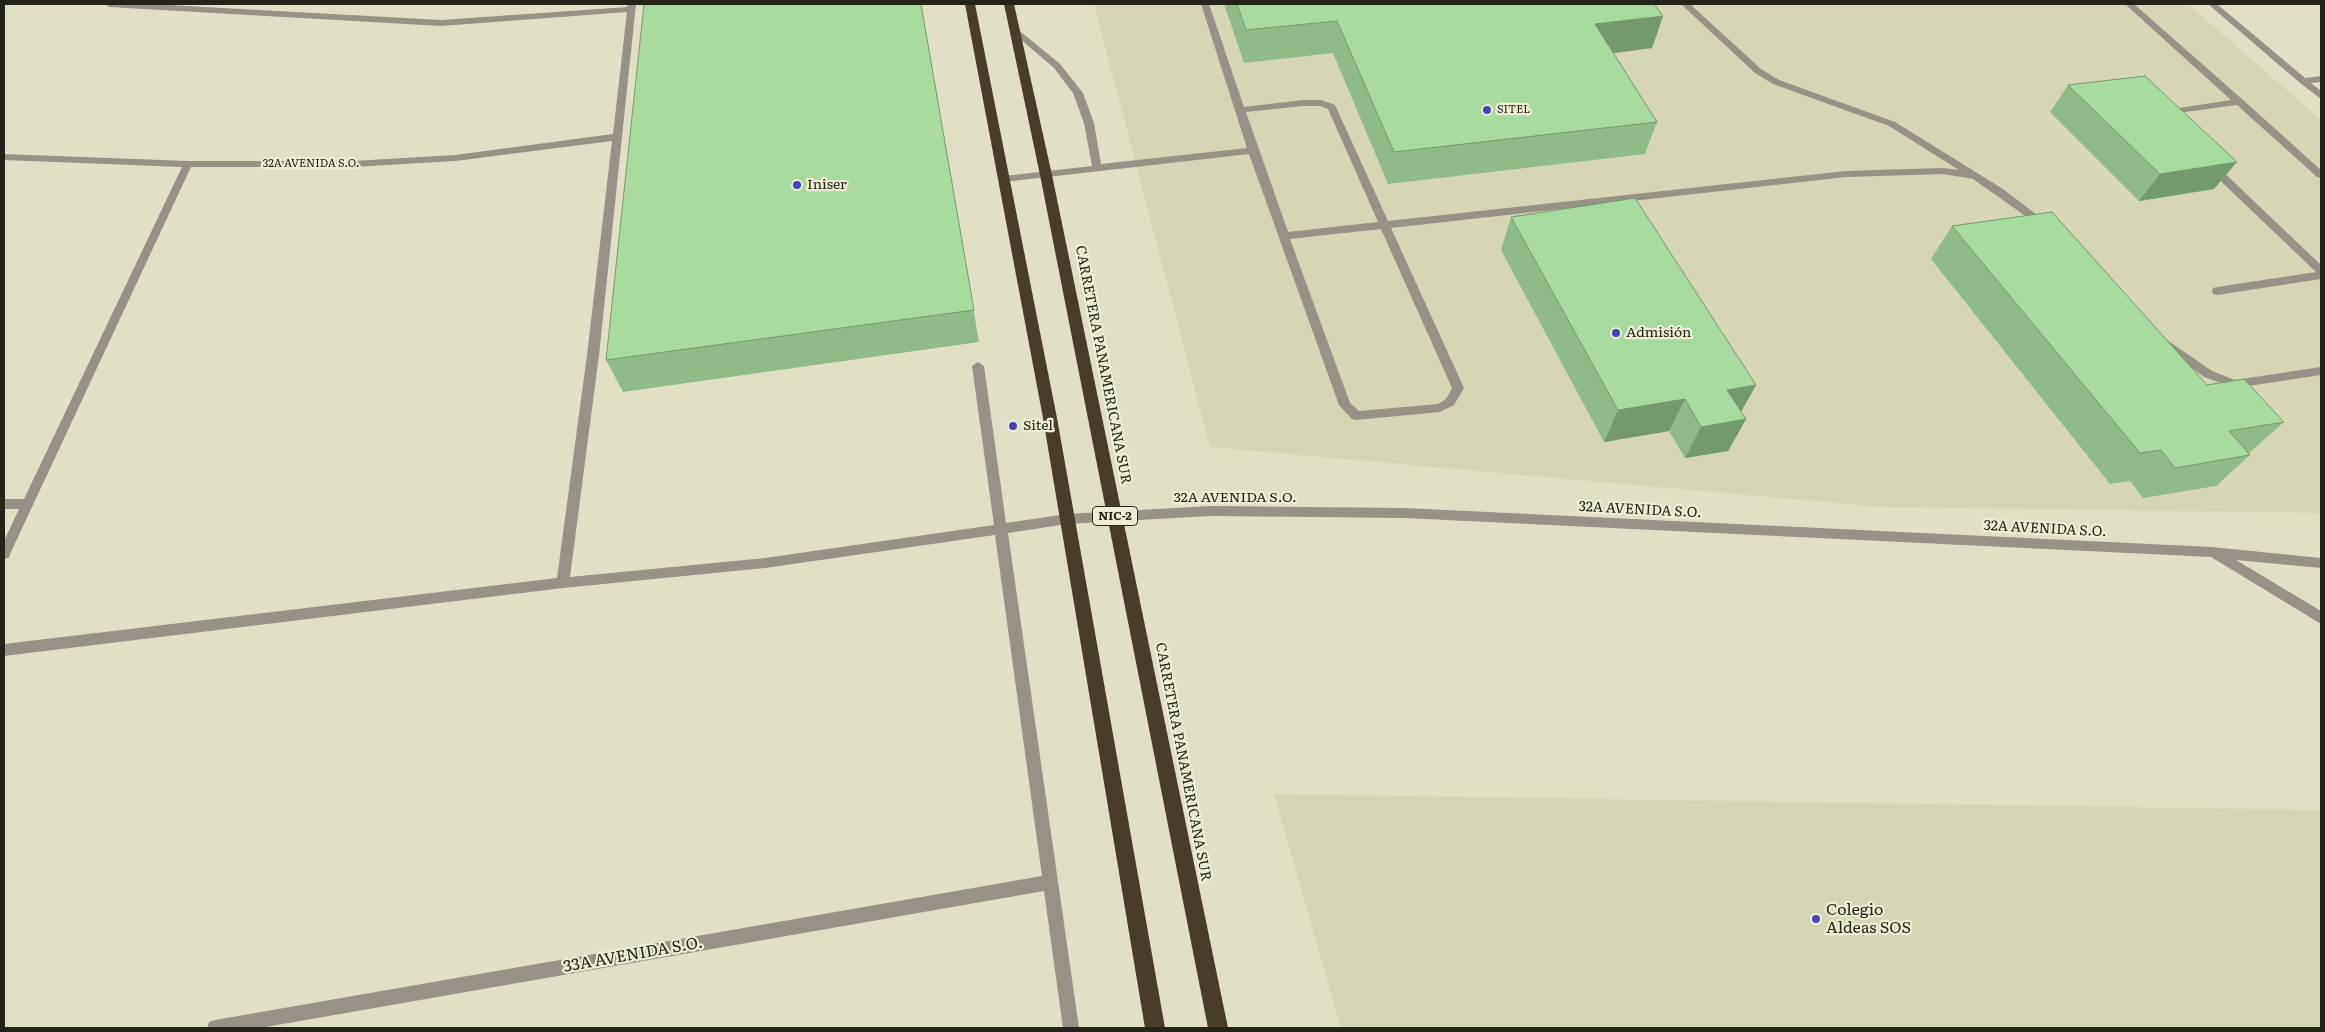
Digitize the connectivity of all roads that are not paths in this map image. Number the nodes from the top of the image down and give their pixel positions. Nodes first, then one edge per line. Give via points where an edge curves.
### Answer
1 (109, 4) edge
2 (970, 4) edge
3 (1009, 4) edge
4 (1205, 4) edge
5 (1685, 4) edge
6 (2129, 4) edge
7 (2212, 4) edge
8 (632, 6) edge
9 (1015, 30) junction
10 (2321, 79) edge
11 (2303, 81) junction
12 (2321, 96) edge
13 (2240, 102) junction
14 (1240, 110) junction
15 (2166, 123) edge
16 (617, 137) junction
17 (1253, 150) junction
18 (4, 157) edge
19 (188, 164) junction
20 (2208, 164) edge
21 (1098, 168) junction
22 (2321, 174) edge
23 (1046, 175) junction
24 (1978, 177) junction
25 (1004, 179) junction
26 (1385, 224) junction
27 (2050, 230) edge
28 (1284, 236) junction
29 (2321, 271) edge
30 (2321, 275) edge
31 (2217, 291) dead end
32 (2157, 333) edge
33 (978, 366) dead end
34 (2321, 372) edge
35 (4, 504) edge
36 (28, 504) junction
37 (1115, 515) junction
38 (1067, 519) junction
39 (1000, 528) junction
40 (2212, 552) junction
41 (4, 554) edge
42 (2321, 563) edge
43 (563, 582) junction
44 (2321, 618) edge
45 (4, 650) edge
46 (1051, 882) junction
47 (215, 1028) edge
48 (1071, 1028) edge
49 (1155, 1028) edge
50 (1218, 1028) edge

1 - 8 street via 441,23
2 - 25 highway
3 - 9 highway, CARRETERA PANAMERICANA SUR / NIC-2
4 - 14 street
5 - 24 street via 1758,71 1776,82 1892,124
6 - 13 street
7 - 11 street
8 - 16 street
9 - 21 street via 1058,66 1078,93 1089,123
9 - 23 highway, CARRETERA PANAMERICANA SUR / NIC-2
10 - 11 street
11 - 12 street
13 - 15 street via 2169,112 2162,115
13 - 22 street
14 - 17 street
14 - 26 street via 1303,103 1332,107
16 - 19 street, 32A AVENIDA S.O. via 437,159 353,164
16 - 43 street via 594,355
17 - 21 street
17 - 28 street
18 - 19 street, 32A AVENIDA S.O.
19 - 36 street
20 - 29 street
21 - 23 street
23 - 25 street
23 - 37 highway, CARRETERA PANAMERICANA SUR / NIC-2
24 - 26 street via 1943,171 1846,174
24 - 27 street
25 - 38 highway
26 - 28 street
26 - 28 street via 1458,388 1450,402 1440,408 1356,416 1345,405
30 - 31 street
32 - 34 street via 2170,347 2208,374 2235,384
33 - 39 street
35 - 36 street
36 - 41 street
37 - 38 street, 32A AVENIDA S.O.
37 - 40 street, 32A AVENIDA S.O. via 1211,511 1405,513
37 - 50 highway, CARRETERA PANAMERICANA SUR / NIC-2
38 - 39 street, 32A AVENIDA S.O.
38 - 49 highway
39 - 43 street, 32A AVENIDA S.O. via 765,563
39 - 46 street
40 - 42 street, 32A AVENIDA S.O.
40 - 44 street
43 - 45 street, 32A AVENIDA S.O.
46 - 47 street, 33A AVENIDA S.O.
46 - 48 street

